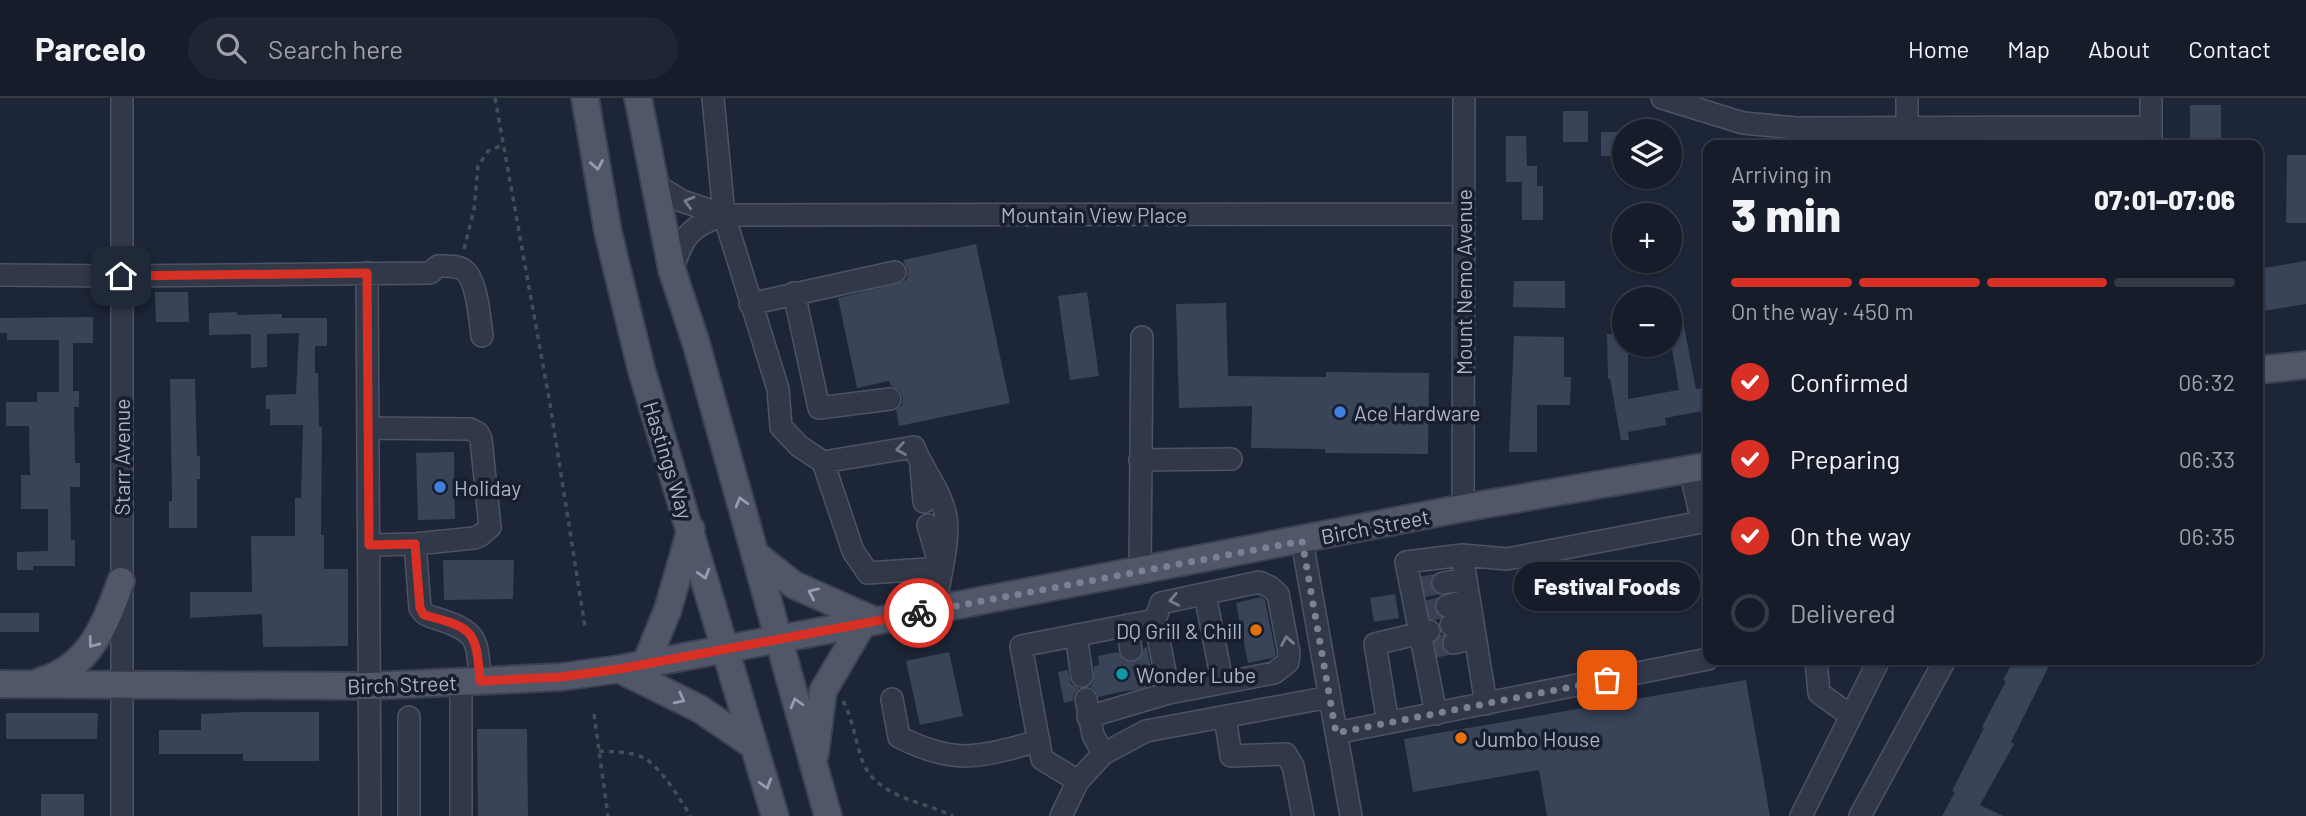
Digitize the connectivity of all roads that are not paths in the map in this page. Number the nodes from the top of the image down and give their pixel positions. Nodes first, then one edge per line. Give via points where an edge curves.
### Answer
1 (585, 98) edge
2 (638, 98) edge
3 (713, 98) edge
4 (1464, 98) edge
5 (1662, 98) edge
6 (1907, 98) edge
7 (2151, 98) edge
8 (127, 102) edge
9 (1907, 127) junction
10 (2151, 136) edge
11 (656, 185) junction
12 (1463, 214) junction
13 (724, 215) junction
14 (672, 270) junction
15 (895, 272) dead end
16 (367, 273) junction
17 (0, 275) edge
18 (121, 276) junction
19 (794, 293) junction
20 (750, 304) junction
21 (482, 336) dead end
22 (1142, 337) dead end
23 (2306, 365) edge
24 (2263, 369) edge
25 (890, 399) dead end
26 (818, 400) junction
27 (780, 417) junction
28 (368, 428) junction
29 (1231, 459) dead end
30 (1140, 460) junction
31 (823, 462) junction
32 (921, 467) junction
33 (1699, 468) edge
34 (923, 502) dead end
35 (1703, 504) edge
36 (1463, 508) junction
37 (1703, 522) edge
38 (928, 525) dead end
39 (691, 529) junction
40 (1302, 541) junction
41 (415, 544) junction
42 (369, 545) junction
43 (755, 555) junction
44 (1462, 555) junction
45 (940, 568) junction
46 (1140, 571) junction
47 (121, 581) junction
48 (1443, 583) dead end
49 (1205, 594) junction
50 (1471, 609) junction
51 (935, 610) junction
52 (1155, 620) junction
53 (869, 622) junction
54 (1127, 625) junction
55 (1424, 632) junction
56 (1076, 635) junction
57 (778, 639) junction
58 (726, 648) junction
59 (1130, 650) tunnel mouth
60 (1703, 660) edge
61 (646, 663) junction
62 (1816, 665) edge
63 (1876, 665) edge
64 (1942, 665) edge
65 (619, 669) junction
66 (1082, 676) dead end
67 (471, 682) junction
68 (1212, 683) junction
69 (0, 684) edge
70 (31, 684) junction
71 (121, 684) junction
72 (370, 686) junction
73 (1169, 693) junction
74 (1138, 696) junction
75 (1330, 697) junction
76 (892, 699) dead end
77 (1486, 704) junction
78 (1436, 714) junction
79 (1851, 716) junction
80 (409, 717) dead end
81 (1217, 719) junction
82 (1388, 723) junction
83 (1146, 732) junction
84 (1336, 733) junction
85 (1039, 741) junction
86 (754, 746) junction
87 (1103, 754) junction
88 (814, 766) junction
89 (1078, 781) junction
90 (122, 816) edge
91 (370, 816) edge
92 (409, 816) edge
93 (461, 816) edge
94 (775, 816) edge
95 (828, 816) edge
96 (1061, 816) edge
97 (1303, 816) edge
98 (1351, 816) edge
99 (1801, 816) edge
100 (1860, 816) edge

1 -> 39 main road, Hastings Way via 608,232 637,354
2 - 11 main road
3 - 13 street
4 - 12 street, Mount Nemo Avenue
5 - 9 street via 1743,123 1797,128
6 - 9 street
7 - 10 street
8 - 18 street, Starr Avenue
9 - 10 street
13 -> 11 street, Mountain View Place via 682,201
11 - 14 main road
12 - 13 street, Mountain View Place
12 - 36 street, Mount Nemo Avenue
13 - 14 street, Mountain View Place via 683,239
13 - 20 street
43 -> 14 main road
15 - 19 street
16 - 18 street
16 - 21 street via 430,273 438,266 468,273
16 - 28 street
17 - 18 street
18 - 47 street, Starr Avenue
19 - 20 street
19 - 26 street
20 - 27 street via 778,389
22 - 30 street
23 - 24 main road
25 - 26 street via 819,408
26 - 27 street
27 - 31 street via 799,446
28 - 41 street via 470,429 481,439 490,527 474,538
28 - 42 street
29 - 30 street
30 - 46 street
32 -> 31 street via 914,447
31 - 45 street via 853,551 868,573
32 - 34 street
32 - 45 street via 946,516
33 - 35 street
33 - 36 main road, Birch Street
36 - 40 main road, Birch Street
37 - 44 street via 1507,559
38 - 45 street
39 -> 58 main road, Hastings Way
39 - 61 main road via 668,609
40 - 46 main road, Birch Street
40 - 75 street
41 - 42 street
41 - 67 street via 424,615 469,632 476,640
42 - 72 street
53 -> 43 main road via 794,585
43 - 57 main road
44 - 50 street
44 - 55 street via 1406,562
45 - 51 street
46 - 51 main road, Birch Street
47 -> 70 main road via 90,648 65,672
47 - 71 street, Starr Avenue
48 - 50 street
49 -> 52 street via 1161,603
49 - 68 street
68 -> 49 street via 1274,673 1288,662 1289,653 1278,594 1270,587 1259,583
50 - 50 street via 1451,625
50 - 77 street
51 - 53 main road, Birch Street
52 - 54 street
52 - 73 street
53 - 57 main road, Birch Street
53 - 88 main road via 823,691
54 - 56 street
54 - 59 street
55 - 78 street
55 - 82 street via 1375,644
56 - 66 street
56 - 85 street via 1021,646
57 - 58 main road, Birch Street
88 -> 57 main road
58 - 61 main road, Birch Street
58 - 86 main road, Hastings Way
60 - 77 street
61 - 65 main road, Birch Street
62 - 79 street via 1819,694
63 - 79 street
64 - 100 street
65 - 67 main road, Birch Street
65 -> 86 main road via 700,709
67 - 72 main road, Birch Street
67 - 93 street
68 - 73 street
68 - 81 street
69 - 70 main road, Birch Street
70 - 71 main road, Birch Street
71 - 72 main road, Birch Street
71 - 90 street, Starr Avenue
72 - 91 street
73 - 74 street
74 - 83 street
74 - 87 street via 1087,708
75 - 81 street
75 - 84 street
76 - 85 street via 899,737 935,752 957,757 982,755
77 - 78 street
78 - 82 street
79 - 99 street
80 - 92 street
81 - 83 street
81 - 97 street via 1231,756 1286,754 1293,766
82 - 84 street
83 - 87 street
84 - 98 street
85 - 89 street via 1042,760
86 -> 94 main road, Hastings Way
87 - 89 street
88 - 95 main road
89 - 96 street

